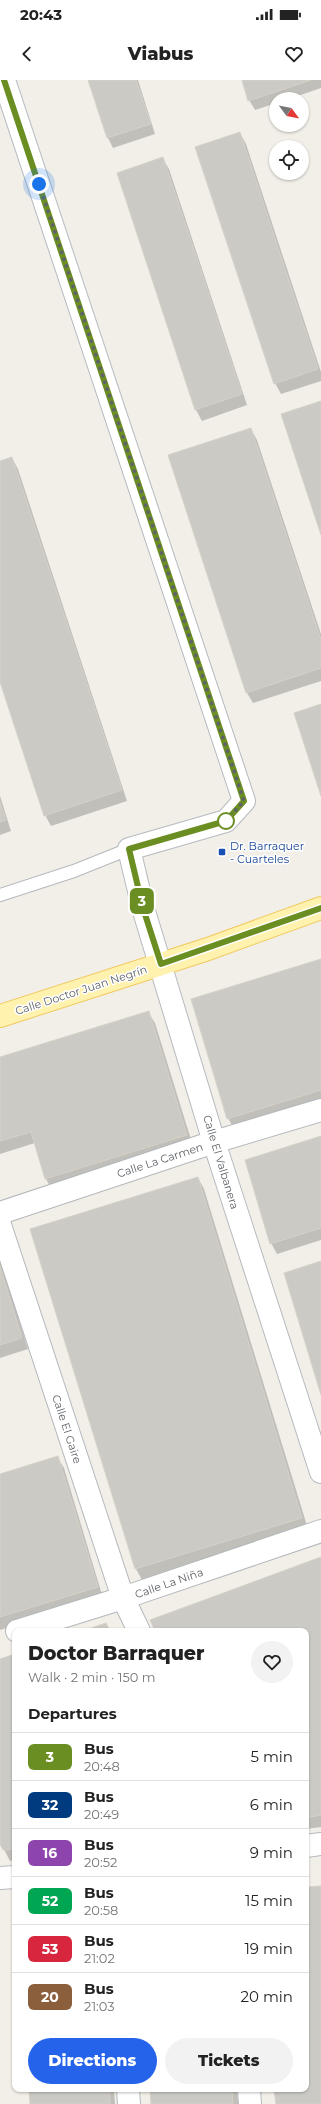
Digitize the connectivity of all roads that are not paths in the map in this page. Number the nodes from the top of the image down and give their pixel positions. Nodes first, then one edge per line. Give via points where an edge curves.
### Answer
1 (4, 80) edge
2 (129, 849) junction
3 (0, 895) edge
4 (321, 908) edge
5 (161, 964) junction
6 (0, 1016) edge
7 (321, 1110) edge
8 (214, 1142) junction
9 (0, 1213) edge
10 (0, 1225) edge
11 (321, 1472) edge
12 (321, 1531) edge
13 (123, 1598) junction
14 (26, 1628) edge
15 (138, 1628) edge
16 (12, 1632) edge
17 (0, 1636) edge
18 (321, 1844) edge
19 (309, 1846) edge
20 (12, 1877) edge
21 (0, 1878) edge
22 (128, 2092) edge
23 (249, 2092) edge
24 (129, 2104) edge
25 (250, 2104) edge

1 - 2 street via 244,801 226,821
2 - 3 lane via 74,871
2 - 5 street, Calle El Valbanera via 143,908
4 - 5 main road, Calle Doctor Juan Negrín
5 - 6 main road, Calle Doctor Juan Negrín
5 - 8 street, Calle El Valbanera
7 - 8 street, Calle La Carmen
8 - 9 street, Calle La Carmen
8 - 11 street, Calle El Valbanera
10 - 13 street, Calle El Gaire
12 - 13 street, Calle La Niña
13 - 14 street, Calle La Niña
13 - 15 street, Calle El Gaire
16 - 17 street, Calle La Niña
18 - 19 street
20 - 21 street
22 - 24 street
23 - 25 street

